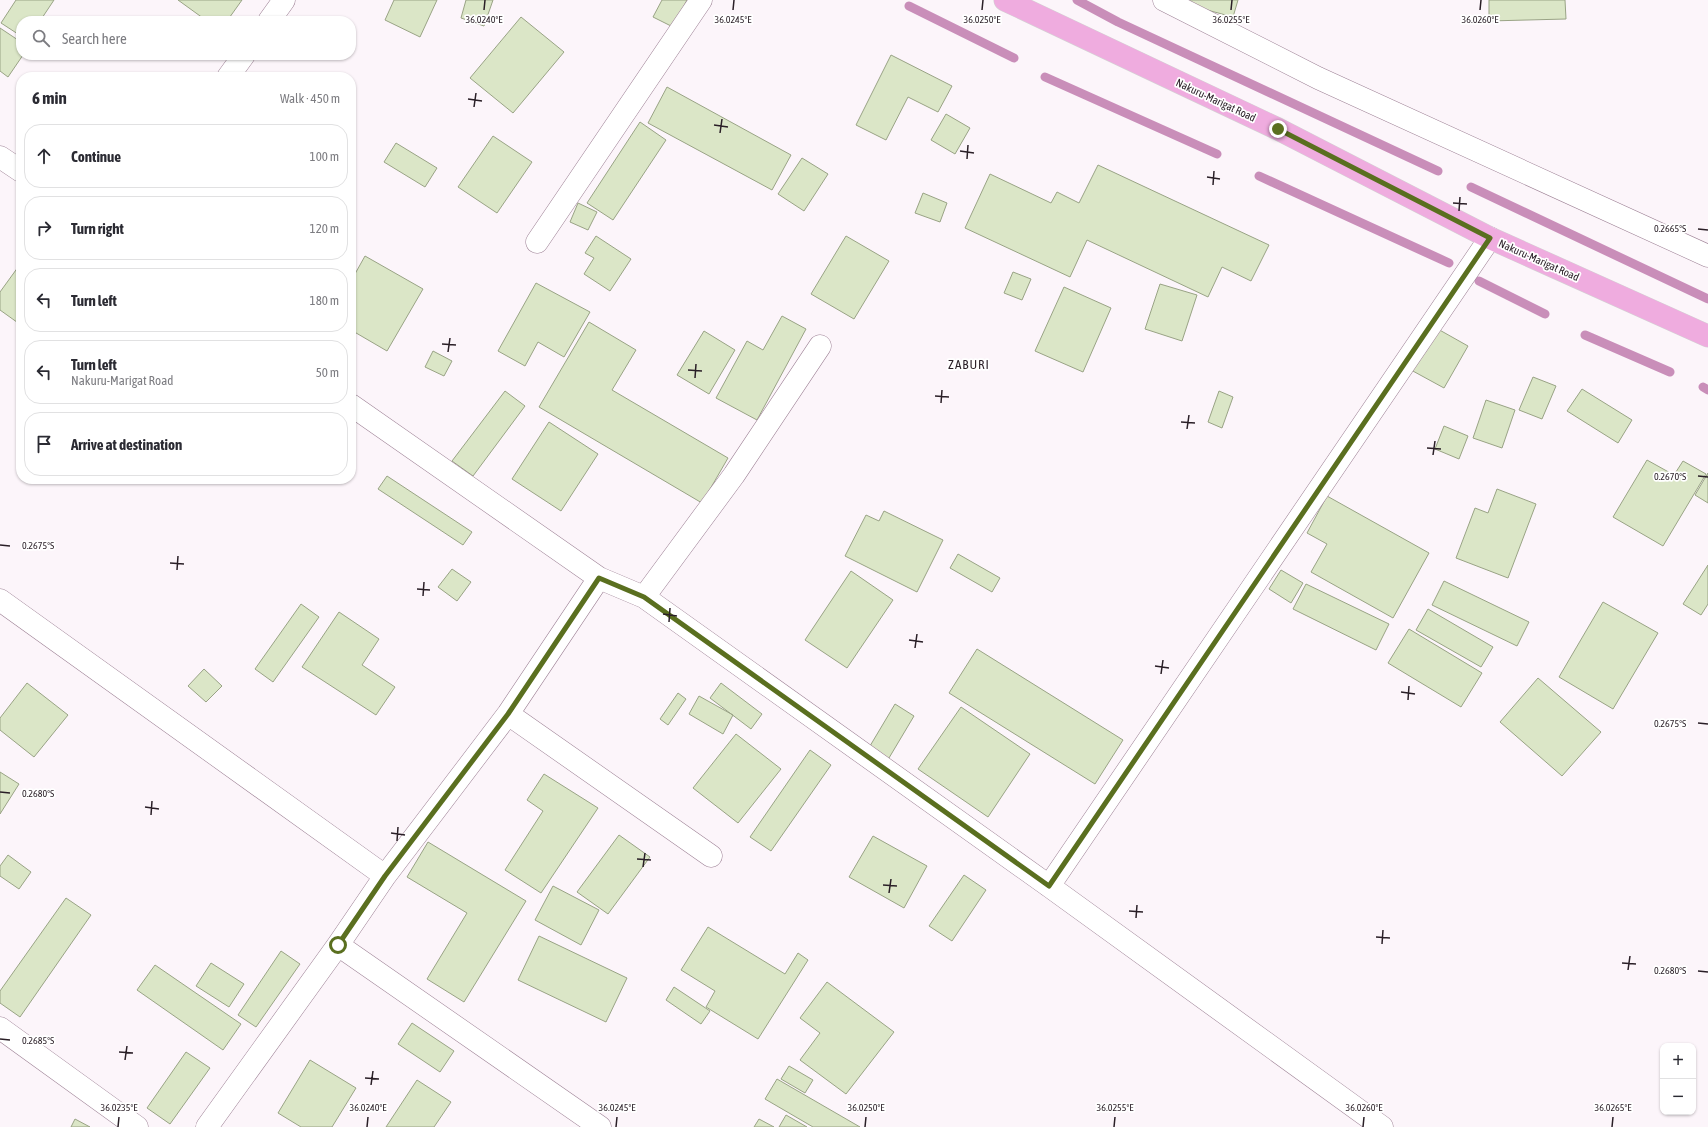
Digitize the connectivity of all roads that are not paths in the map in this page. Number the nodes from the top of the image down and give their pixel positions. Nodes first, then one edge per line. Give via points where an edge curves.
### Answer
1 (284, 0) edge
2 (701, 0) edge
3 (1005, 0) edge
4 (1164, 0) edge
5 (273, 16) edge
6 (240, 60) edge
7 (232, 72) edge
8 (0, 157) edge
9 (16, 168) edge
10 (1490, 238) junction
11 (537, 242) dead end
12 (1708, 256) edge
13 (1708, 336) edge
14 (820, 346) dead end
15 (356, 409) edge
16 (599, 578) junction
17 (644, 597) junction
18 (0, 600) edge
19 (508, 714) junction
20 (711, 856) dead end
21 (385, 876) junction
22 (1049, 886) junction
23 (338, 945) junction
24 (0, 1028) edge
25 (137, 1127) edge
26 (207, 1127) edge
27 (600, 1127) edge
28 (1382, 1127) edge

1 - 5 street
2 - 11 street
3 - 10 main road, Nakuru-Marigat Road via 1278,129
4 - 12 street via 1318,78
6 - 7 street
8 - 9 street
10 - 13 main road, Nakuru-Marigat Road
10 - 22 street
14 - 17 street via 734,475
15 - 16 street
16 - 17 street
16 - 19 street
17 - 22 street
18 - 21 street
19 - 20 street
19 - 21 street
21 - 23 street
22 - 28 street
23 - 26 street
23 - 27 street
24 - 25 street

